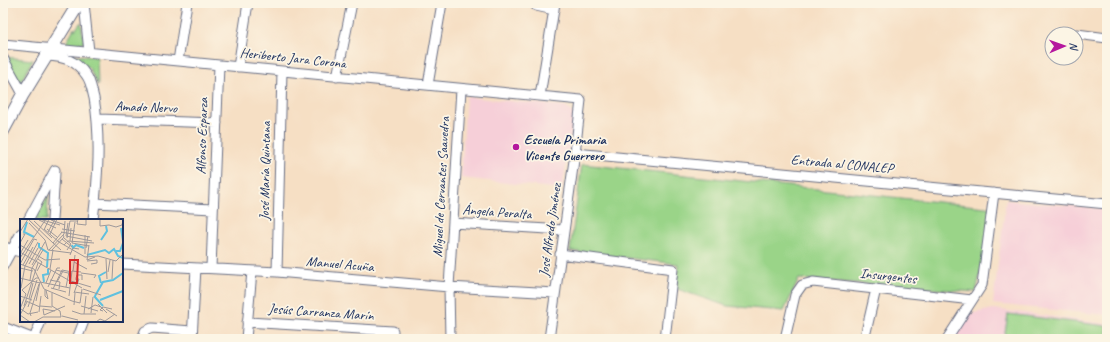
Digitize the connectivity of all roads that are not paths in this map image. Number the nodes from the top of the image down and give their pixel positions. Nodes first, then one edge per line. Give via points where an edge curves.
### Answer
1 (79, 3) edge
2 (84, 3) edge
3 (187, 3) edge
4 (248, 3) edge
5 (352, 3) edge
6 (442, 3) edge
7 (536, 6) dead end
8 (555, 6) edge
9 (1084, 35) edge
10 (1107, 38) edge
11 (3, 44) edge
12 (49, 52) junction
13 (89, 52) junction
14 (3, 58) edge
15 (178, 61) junction
16 (219, 65) junction
17 (238, 67) junction
18 (282, 71) junction
19 (337, 76) junction
20 (428, 85) junction
21 (461, 89) junction
22 (23, 94) junction
23 (540, 96) junction
24 (580, 100) joint
25 (98, 119) junction
26 (217, 123) junction
27 (3, 131) edge
28 (575, 153) junction
29 (994, 193) junction
30 (95, 202) junction
31 (1107, 204) edge
32 (213, 209) junction
33 (29, 219) edge
34 (52, 219) edge
35 (94, 219) edge
36 (453, 223) junction
37 (564, 230) junction
38 (20, 234) edge
39 (7, 248) edge
40 (20, 252) edge
41 (560, 254) junction
42 (123, 264) edge
43 (3, 266) edge
44 (196, 268) junction
45 (211, 268) junction
46 (252, 271) junction
47 (277, 272) junction
48 (449, 287) junction
49 (876, 289) junction
50 (555, 292) junction
51 (972, 300) junction
52 (41, 322) edge
53 (84, 322) edge
54 (247, 322) junction
55 (3, 327) edge
56 (866, 332) dead end
57 (192, 335) edge
58 (393, 335) edge
59 (34, 339) edge
60 (77, 339) edge
61 (142, 339) edge
62 (246, 339) edge
63 (450, 339) edge
64 (549, 339) edge
65 (665, 339) edge
66 (786, 339) edge
67 (947, 339) edge

1 - 12 main road
2 - 13 street
3 - 15 street
4 - 17 street
5 - 19 street
6 - 20 street
7 - 8 street
8 - 23 street
9 - 10 street
11 - 12 street, Heriberto Jara Corona
12 - 13 street, Heriberto Jara Corona
12 - 22 main road
12 - 25 street, Amado Nervo via 74,63 87,75
13 - 15 street, Heriberto Jara Corona
14 - 22 street
15 - 16 street, Heriberto Jara Corona
16 - 17 street, Heriberto Jara Corona
16 - 26 street, Alfonso Esparza
17 - 18 street, Heriberto Jara Corona
18 - 19 street, Heriberto Jara Corona
18 - 47 street, José María Quintana
19 - 20 street, Heriberto Jara Corona
20 - 21 street, Heriberto Jara Corona
21 - 23 street, Heriberto Jara Corona
21 - 36 street, Miguel de Cervantes Saavedra
22 - 27 main road
23 - 24 street, Heriberto Jara Corona
24 - 28 street, José Alfredo Jiménez
25 - 26 street, Amado Nervo
25 - 30 street, Amado Nervo via 99,153
26 - 32 street, Alfonso Esparza
28 - 29 street, Entrada al CONALEP
28 - 37 street, José Alfredo Jiménez
29 - 31 street, Entrada al CONALEP
29 - 51 street via 982,285
30 - 32 street
30 - 35 street, Amado Nervo
32 - 45 street, Alfonso Esparza
33 - 34 street via 55,170
36 - 37 street, Ángela Peralta
36 - 48 street, Miguel de Cervantes Saavedra
37 - 41 street, José Alfredo Jiménez
38 - 39 street
39 - 40 street
39 - 43 street
41 - 50 street, José Alfredo Jiménez
41 - 65 street via 673,269
42 - 44 street, Manuel Acuña
44 - 45 street, Manuel Acuña
44 - 57 street
45 - 46 street, Manuel Acuña
46 - 47 street, Manuel Acuña
46 - 54 street
47 - 48 street, Manuel Acuña
48 - 50 street, Manuel Acuña
48 - 63 street, Miguel de Cervantes Saavedra
49 - 51 street, Insurgentes
49 - 56 street
49 - 66 street, Insurgentes via 813,282 802,285 795,295
50 - 64 street, José Alfredo Jiménez
51 - 67 street
52 - 59 street
53 - 60 street
54 - 58 street, Jesús Carranza Marín
54 - 62 street
55 - 59 street
57 - 61 street via 152,328 145,331

